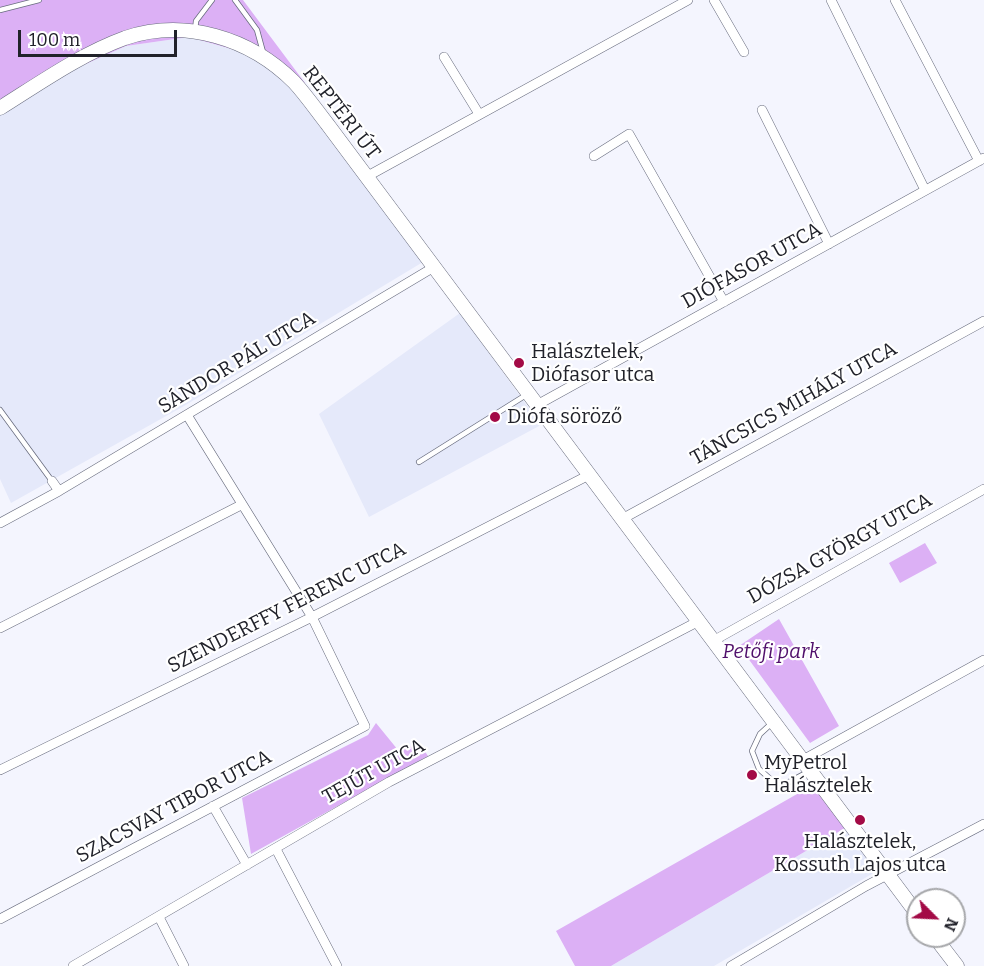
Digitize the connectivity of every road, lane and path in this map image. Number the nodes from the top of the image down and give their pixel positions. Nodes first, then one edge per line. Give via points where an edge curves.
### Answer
1 (39, 0) edge
2 (212, 0) edge
3 (235, 0) edge
4 (688, 0) edge
5 (714, 0) edge
6 (831, 0) edge
7 (895, 0) edge
8 (0, 10) edge
9 (195, 32) junction
10 (744, 52) dead end
11 (264, 57) junction
12 (444, 57) dead end
13 (0, 108) edge
14 (762, 110) dead end
15 (478, 114) junction
16 (594, 156) dead end
17 (982, 159) edge
18 (366, 177) junction
19 (925, 190) junction
20 (829, 244) junction
21 (434, 267) junction
22 (724, 302) junction
23 (984, 321) edge
24 (533, 400) junction
25 (0, 410) edge
26 (187, 416) junction
27 (419, 462) dead end
28 (589, 475) junction
29 (52, 481) joint
30 (984, 489) edge
31 (59, 491) junction
32 (241, 505) junction
33 (622, 519) junction
34 (0, 523) edge
35 (312, 617) junction
36 (699, 621) junction
37 (0, 628) edge
38 (713, 641) junction
39 (984, 660) edge
40 (774, 721) junction
41 (807, 766) junction
42 (0, 770) edge
43 (213, 806) junction
44 (984, 824) edge
45 (276, 849) junction
46 (247, 865) junction
47 (890, 875) junction
48 (906, 898) edge
49 (159, 917) junction
50 (0, 919) edge
51 (943, 948) edge
52 (73, 966) edge
53 (184, 966) edge
54 (337, 966) edge
55 (731, 966) edge
56 (957, 966) edge

1 - 8 lane
2 - 9 lane via 196,21
3 - 11 lane via 257,30
4 - 15 street, REPTÉRI ÚT
5 - 10 street
6 - 19 street
7 - 17 street
9 - 11 main road, REPTÉRI ÚT via 241,44
9 - 13 main road, REPTÉRI ÚT via 168,31 126,38 53,75
11 - 18 main road, REPTÉRI ÚT via 303,93
12 - 15 street
14 - 20 street
15 - 18 street, REPTÉRI ÚT
16 - 22 street via 629,134
17 - 19 street, DIÓFASOR UTCA
18 - 21 main road, REPTÉRI ÚT
19 - 20 street, DIÓFASOR UTCA
20 - 22 street, DIÓFASOR UTCA
21 - 24 main road, REPTÉRI ÚT
21 - 26 street, SÁNDOR PÁL UTCA
22 - 24 street, DIÓFASOR UTCA
23 - 33 street, TÁNCSICS MIHÁLY UTCA
24 - 27 lane
24 - 28 main road, REPTÉRI ÚT
25 - 29 lane
26 - 31 street, SÁNDOR PÁL UTCA
26 - 32 street
28 - 33 main road, REPTÉRI ÚT
28 - 35 street, SZENDERFFY FERENC UTCA
29 - 31 street
30 - 38 street, DÓZSA GYÖRGY UTCA
31 - 34 street, SÁNDOR PÁL UTCA
32 - 35 street
32 - 37 street
33 - 36 main road, REPTÉRI ÚT
35 - 42 street, SZENDERFFY FERENC UTCA
35 - 43 street, SZACSVAY TIBOR UTCA via 365,726
36 - 38 main road, REPTÉRI ÚT
36 - 45 street, TEJÚT UTCA via 389,782
38 - 40 main road, REPTÉRI ÚT
39 - 41 street
40 - 41 main road, REPTÉRI ÚT
40 - 41 lane via 760,734 752,751 759,769 776,784 789,782
41 - 47 main road, REPTÉRI ÚT
43 - 46 street
43 - 50 street, SZACSVAY TIBOR UTCA
44 - 47 street
45 - 46 street, TEJÚT UTCA
45 - 54 street
46 - 49 street, TEJÚT UTCA
47 - 48 main road, REPTÉRI ÚT
47 - 55 street
49 - 52 street, TEJÚT UTCA
49 - 53 street
51 - 56 main road

